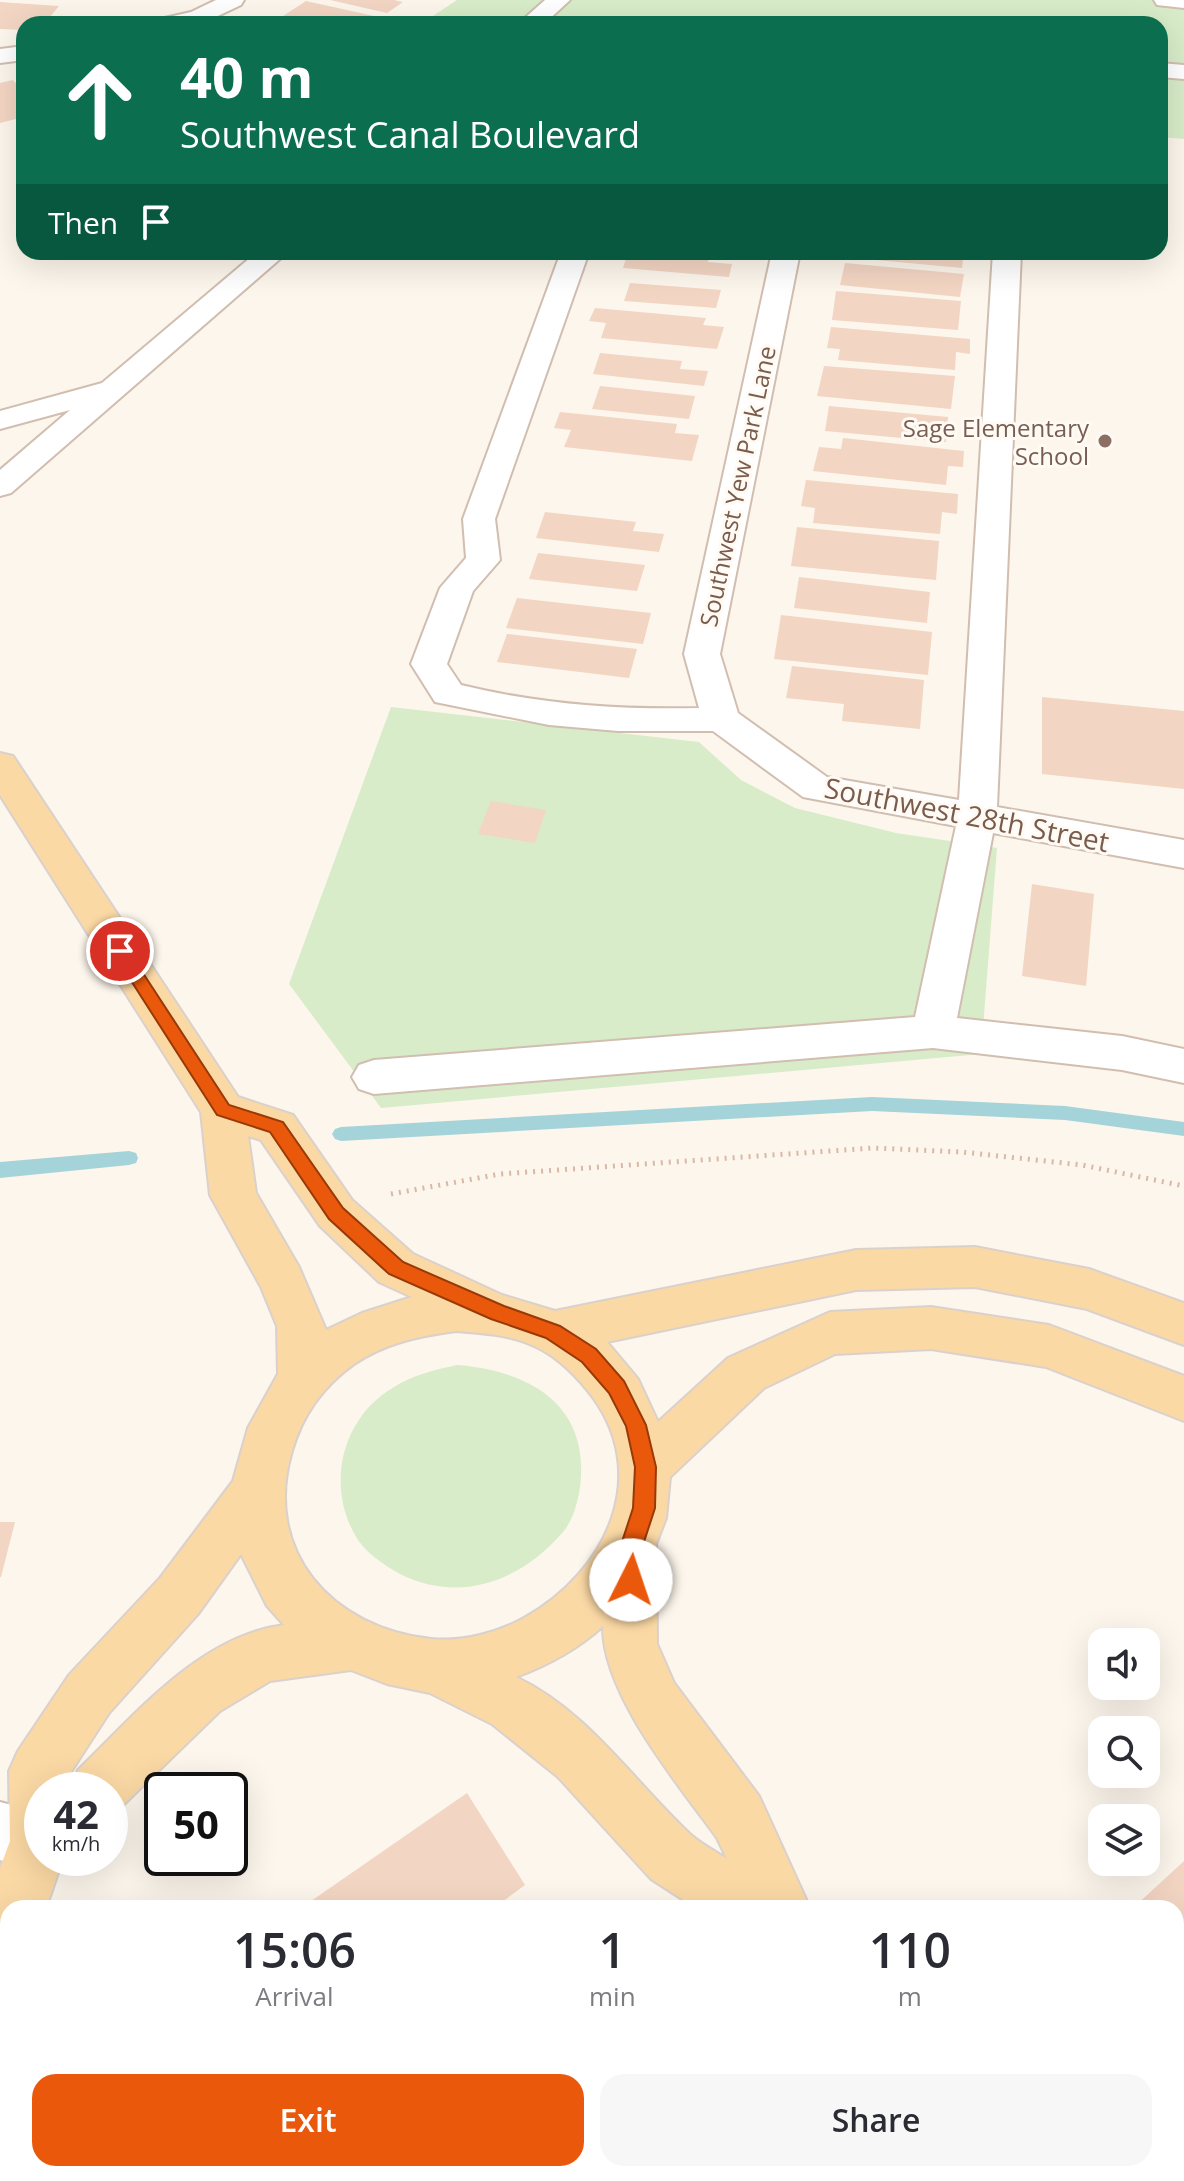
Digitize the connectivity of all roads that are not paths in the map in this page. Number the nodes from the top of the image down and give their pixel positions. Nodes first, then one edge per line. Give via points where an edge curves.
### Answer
1 (233, 0) edge
2 (559, 0) edge
3 (1165, 0) edge
4 (1184, 1) edge
5 (202, 16) edge
6 (541, 16) edge
7 (265, 260) edge
8 (572, 260) edge
9 (784, 260) edge
10 (1007, 260) edge
11 (113, 389) junction
12 (0, 420) edge
13 (0, 486) edge
14 (721, 719) junction
15 (0, 765) edge
16 (977, 817) junction
17 (1184, 854) edge
18 (933, 1032) junction
19 (1184, 1066) edge
20 (374, 1077) dead end
21 (223, 1110) junction
22 (498, 1313) junction
23 (1184, 1324) edge
24 (553, 1332) junction
25 (303, 1379) junction
26 (1184, 1399) edge
27 (645, 1467) junction
28 (256, 1492) junction
29 (631, 1548) junction
30 (348, 1644) junction
31 (434, 1666) junction
32 (38, 1772) edge
33 (117, 1772) edge
34 (24, 1856) edge
35 (17, 1900) edge
36 (738, 1900) edge
37 (776, 1900) edge

1 - 5 street
2 - 6 street
3 - 4 street
7 - 11 street
8 - 14 street via 479,519 483,560 457,588 429,664 448,694 495,707 649,722
9 - 14 street, Southwest Yew Park Lane via 702,654
10 - 16 street
11 - 12 street
11 - 13 street
14 - 16 street, Southwest 28th Street via 816,788
15 - 21 main road
16 - 17 street, Southwest 28th Street
16 - 18 street
18 - 19 street via 1122,1053
18 - 20 street
21 - 22 main road via 277,1127 336,1213 396,1268
21 - 25 main road via 233,1195 301,1326
22 - 24 main road
22 - 25 main road via 413,1315 335,1350
23 - 24 main road via 1089,1289 975,1267 856,1270
24 - 27 main road via 589,1355 616,1387 636,1425
25 - 28 main road via 279,1413 263,1451
26 - 27 main road via 1049,1346 931,1328 830,1333 746,1373
27 - 29 main road via 644,1508
28 - 30 main road via 270,1562 289,1594 315,1622
28 - 32 main road via 179,1596 89,1694
29 - 31 main road via 599,1597 552,1635 495,1659
29 - 37 main road via 630,1644 654,1703 738,1817
30 - 31 main road via 388,1659
30 - 33 main road via 262,1655 200,1692
31 - 36 main road via 512,1704 578,1757 672,1858
34 - 35 main road

